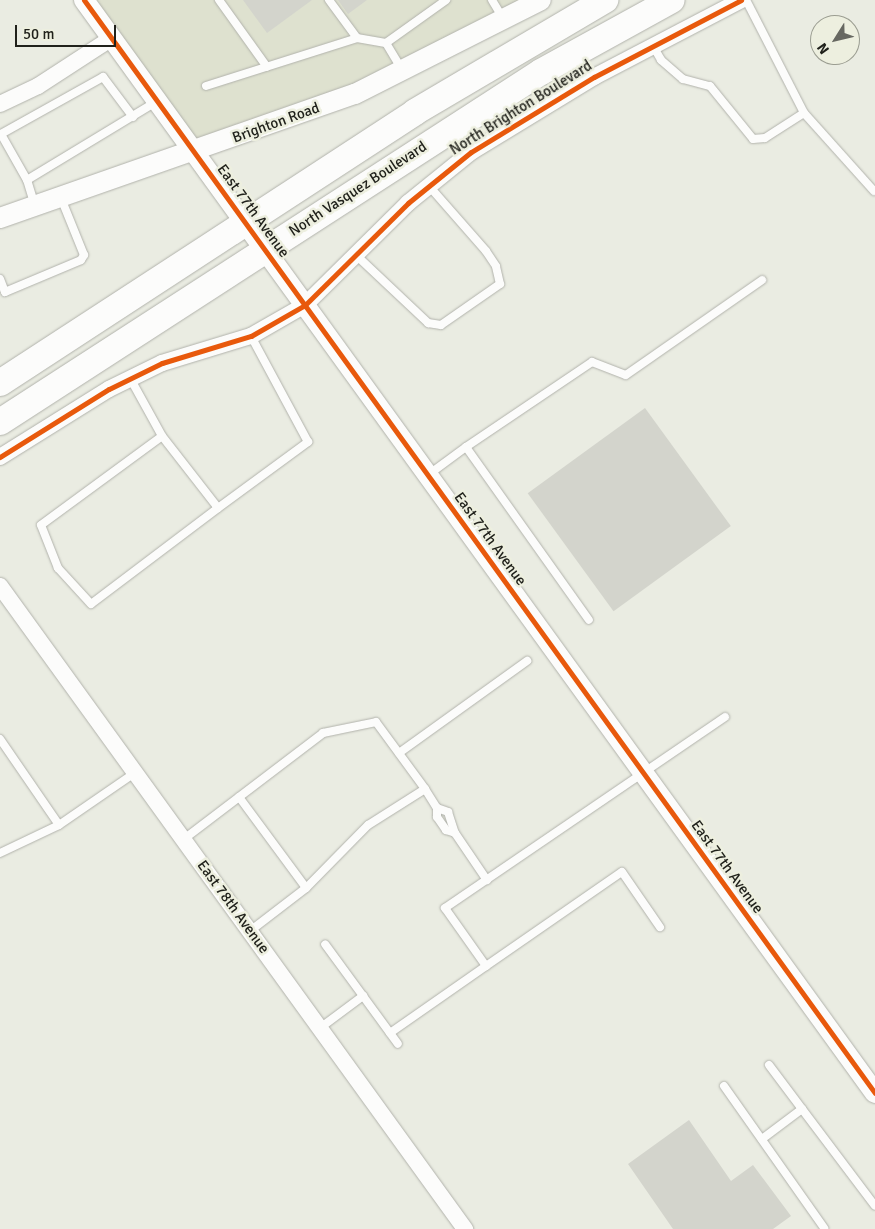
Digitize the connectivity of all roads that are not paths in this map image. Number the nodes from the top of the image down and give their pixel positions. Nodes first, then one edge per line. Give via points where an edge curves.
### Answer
1 (84, 0) edge
2 (219, 0) edge
3 (328, 0) edge
4 (446, 0) edge
5 (492, 0) edge
6 (541, 0) edge
7 (605, 0) edge
8 (672, 0) edge
9 (741, 0) edge
10 (746, 0) edge
11 (504, 20) junction
12 (112, 38) junction
13 (358, 38) junction
14 (386, 43) junction
15 (653, 46) junction
16 (267, 67) junction
17 (404, 73) junction
18 (206, 86) dead end
19 (158, 101) junction
20 (0, 104) edge
21 (804, 112) junction
22 (133, 117) junction
23 (0, 134) edge
24 (195, 152) junction
25 (27, 180) junction
26 (428, 185) junction
27 (874, 191) edge
28 (61, 198) junction
29 (35, 206) junction
30 (0, 218) edge
31 (245, 222) junction
32 (265, 249) junction
33 (357, 256) junction
34 (0, 279) edge
35 (762, 280) dead end
36 (305, 305) junction
37 (251, 336) junction
38 (130, 378) junction
39 (0, 383) edge
40 (0, 422) edge
41 (162, 436) junction
42 (466, 447) junction
43 (0, 457) edge
44 (428, 475) junction
45 (218, 508) junction
46 (0, 586) edge
47 (589, 620) dead end
48 (527, 661) dead end
49 (725, 717) dead end
50 (0, 739) edge
51 (399, 753) junction
52 (136, 772) junction
53 (645, 775) junction
54 (425, 789) junction
55 (239, 797) junction
56 (437, 808) junction
57 (59, 825) junction
58 (455, 833) junction
59 (184, 839) junction
60 (0, 853) edge
61 (487, 880) junction
62 (306, 888) junction
63 (660, 926) dead end
64 (250, 930) junction
65 (325, 944) dead end
66 (486, 966) junction
67 (363, 996) junction
68 (320, 1028) junction
69 (390, 1033) junction
70 (398, 1044) dead end
71 (769, 1065) dead end
72 (724, 1086) dead end
73 (875, 1093) edge
74 (802, 1109) junction
75 (762, 1140) junction
76 (875, 1206) edge
77 (465, 1229) edge
78 (824, 1229) edge

1 - 12 street, East 77th Avenue
2 - 16 lane
3 - 13 lane
4 - 14 lane
5 - 11 lane
6 - 11 street, Brighton Road
7 - 31 highway via 482,71
8 - 32 highway, North Vasquez Boulevard via 541,72
9 - 15 street, North Brighton Boulevard
10 - 21 lane
11 - 17 street, Brighton Road
12 - 19 street, East 77th Avenue
12 - 20 street via 38,86
13 - 14 lane
13 - 16 lane
14 - 17 lane
15 - 21 lane via 661,60 683,79 710,86 753,139 765,138
15 - 26 street, North Brighton Boulevard via 500,133
16 - 18 lane
17 - 24 street, Brighton Road
19 - 22 lane
19 - 24 street, East 77th Avenue
21 - 27 lane
22 - 23 lane via 103,78
22 - 25 lane
23 - 25 lane
24 - 28 street, Brighton Road
24 - 31 street, East 77th Avenue
25 - 29 lane
26 - 33 street, North Brighton Boulevard
26 - 33 lane via 486,251 496,266 500,284 441,325 428,323
28 - 29 street, Brighton Road
28 - 34 lane via 84,255 80,260 5,292
29 - 30 street, Brighton Road
31 - 32 street, East 77th Avenue
31 - 39 highway
32 - 36 street, East 77th Avenue
32 - 40 highway, North Vasquez Boulevard
33 - 36 street, North Brighton Boulevard
35 - 42 lane via 626,375 592,362
36 - 37 street, North Brighton Boulevard
36 - 44 street, East 77th Avenue
37 - 38 street, North Brighton Boulevard via 162,363
37 - 45 lane via 308,442
38 - 41 lane
38 - 43 street, North Brighton Boulevard
41 - 45 lane
41 - 45 lane via 41,525 58,568 91,604
42 - 44 lane
42 - 47 lane
44 - 53 street, East 77th Avenue
46 - 52 street, East 78th Avenue
48 - 51 lane
49 - 53 lane
50 - 57 lane
51 - 54 lane
51 - 55 lane via 376,722 323,733
52 - 57 lane
52 - 59 street, East 78th Avenue
53 - 61 lane
53 - 73 street, East 77th Avenue
54 - 56 lane
54 - 62 lane via 368,825
55 - 59 lane
55 - 62 lane
56 - 58 lane via 448,812
56 - 58 lane via 436,817 446,830
57 - 60 lane
58 - 61 lane
59 - 64 street, East 78th Avenue
61 - 66 lane via 445,908
62 - 64 lane
63 - 66 lane via 622,872
64 - 68 street, East 78th Avenue
65 - 67 lane
66 - 69 lane
67 - 68 lane
67 - 69 lane
68 - 77 street, East 78th Avenue
69 - 70 lane
71 - 74 lane
72 - 75 lane
74 - 75 lane
74 - 76 lane
75 - 78 lane

